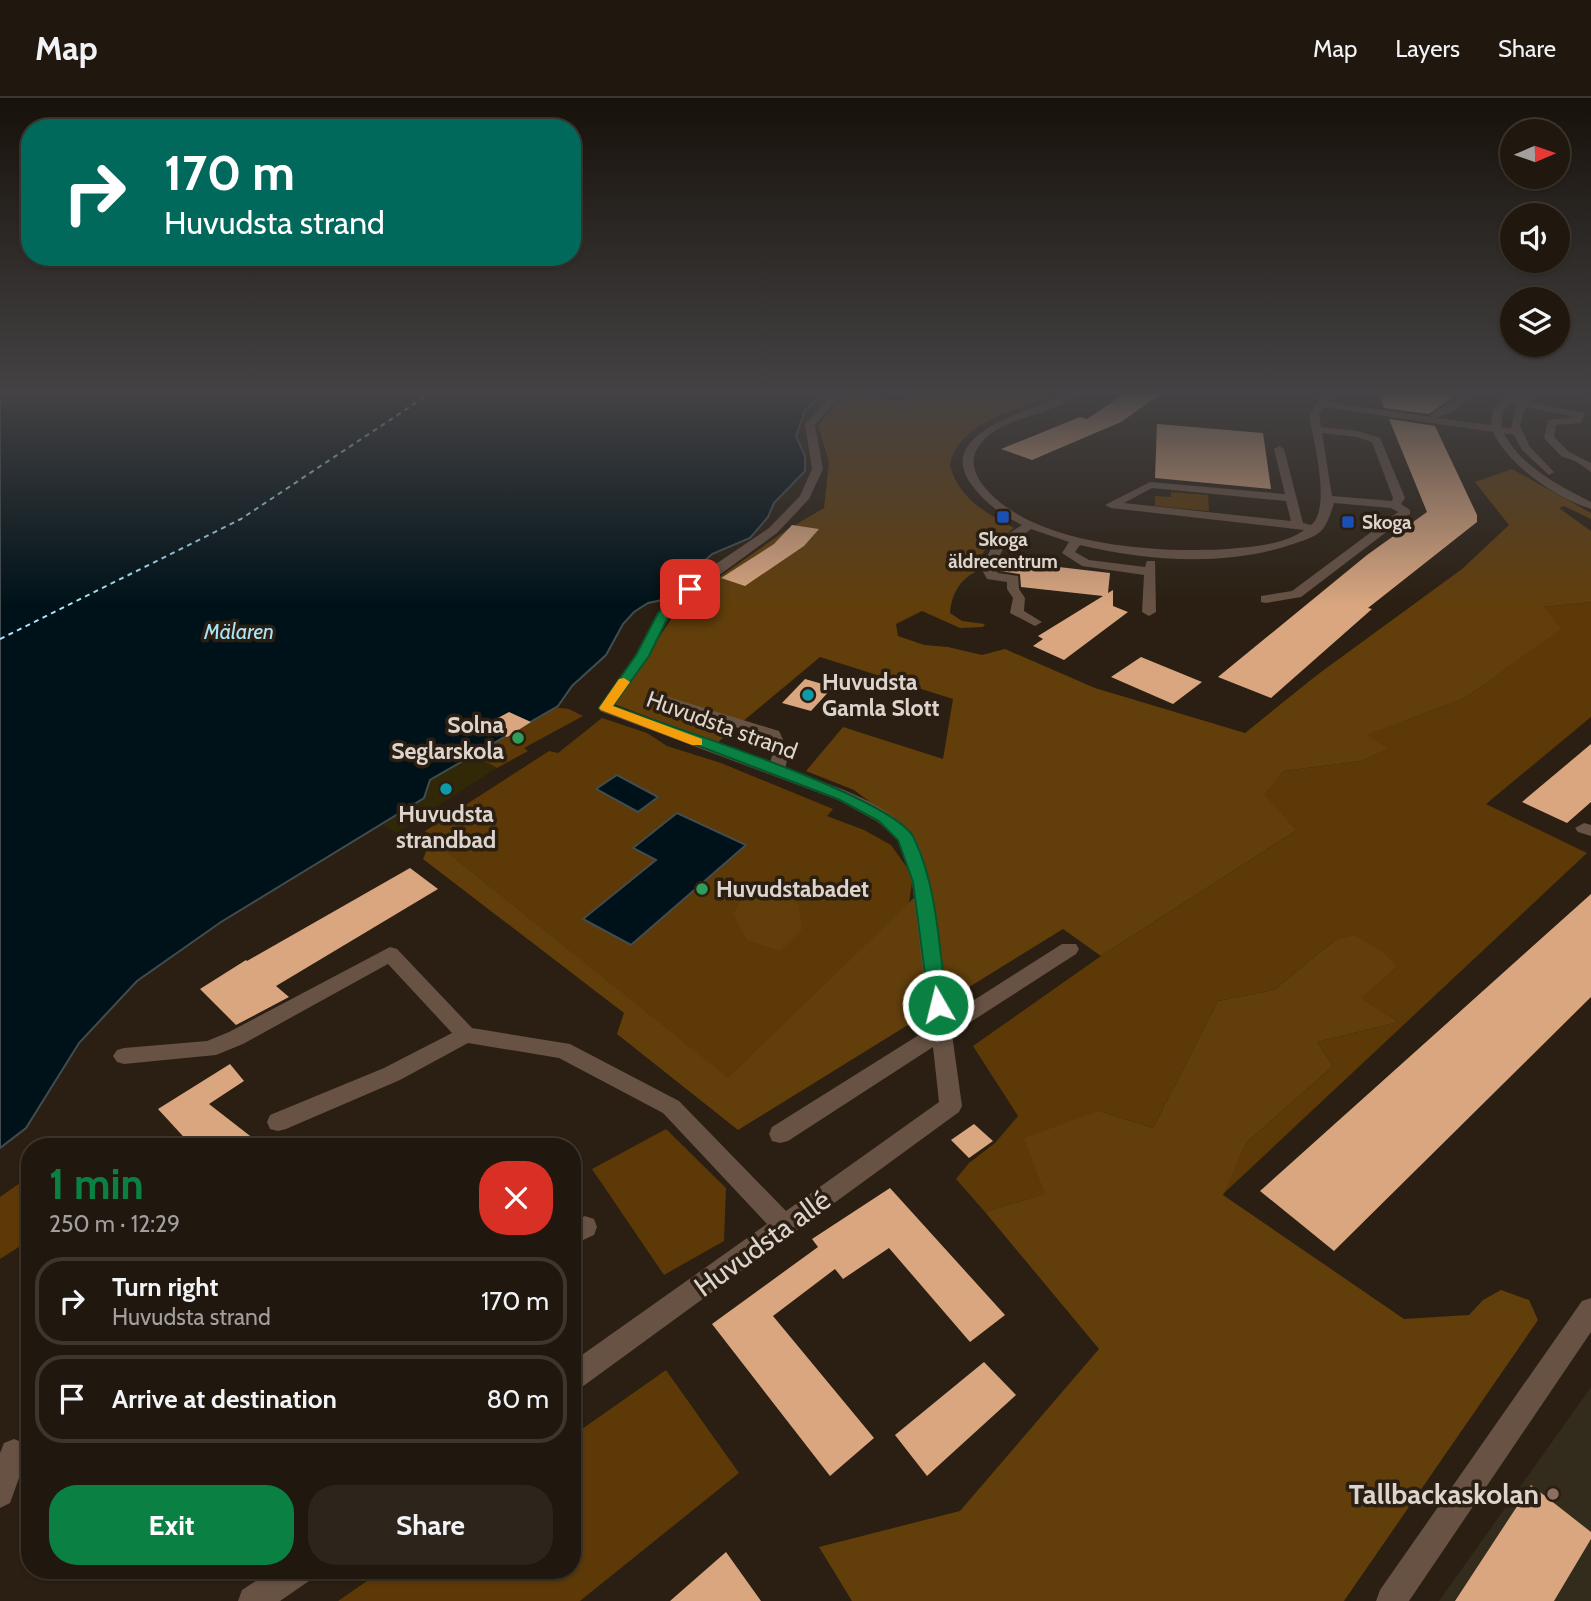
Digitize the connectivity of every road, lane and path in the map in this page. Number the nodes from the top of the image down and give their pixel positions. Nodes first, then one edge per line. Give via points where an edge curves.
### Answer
1 (818, 464) edge
2 (969, 464) edge
3 (1283, 464) edge
4 (1321, 464) edge
5 (1386, 464) edge
6 (1522, 464) edge
7 (1540, 464) edge
8 (1292, 498) junction
9 (1591, 498) edge
10 (1327, 499) junction
11 (1394, 505) junction
12 (1591, 506) edge
13 (1030, 525) junction
14 (1298, 525) junction
15 (1316, 530) junction
16 (1077, 540) junction
17 (1152, 553) junction
18 (1151, 572) junction
19 (1266, 599) dead end
20 (1149, 612) dead end
21 (1035, 622) dead end
22 (657, 698) dead end
23 (776, 771) junction
24 (1069, 948) dead end
25 (942, 1030) junction
26 (466, 1035) junction
27 (124, 1056) dead end
28 (951, 1106) joint
29 (278, 1122) dead end
30 (780, 1134) dead end
31 (785, 1226) junction
32 (1591, 1310) edge
33 (581, 1372) edge
34 (14, 1453) dead end
35 (0, 1493) edge
36 (285, 1579) edge
37 (254, 1601) edge
38 (1391, 1601) edge

1 - 23 street, Huvudsta strand via 806,494 793,510 676,600 605,708
2 - 13 street via 985,496
3 - 8 street
4 - 10 street
5 - 11 street via 1397,492
6 - 12 street
7 - 9 street
8 - 14 street
8 - 14 street via 1150,485 1111,505
10 - 11 street
10 - 15 street via 1329,514
11 - 19 street via 1406,512 1327,572 1296,594
13 - 16 street
13 - 21 street via 997,545 987,568 991,576 1014,579 1017,613
14 - 15 street
15 - 17 street via 1253,550
16 - 17 street
16 - 18 street via 1068,553 1086,563
17 - 18 street
18 - 20 street
22 - 23 street via 774,734 780,752
23 - 25 street, Huvudsta strand via 844,796 884,818 906,838 921,882
24 - 25 street
25 - 28 street, Huvudsta strand
25 - 30 street
26 - 27 street via 390,954 209,1049
26 - 29 street via 392,1074
26 - 31 street via 563,1050 671,1107
28 - 31 street, Huvudsta allé
31 - 33 street, Huvudsta allé
32 - 38 street
34 - 35 street
36 - 37 street

